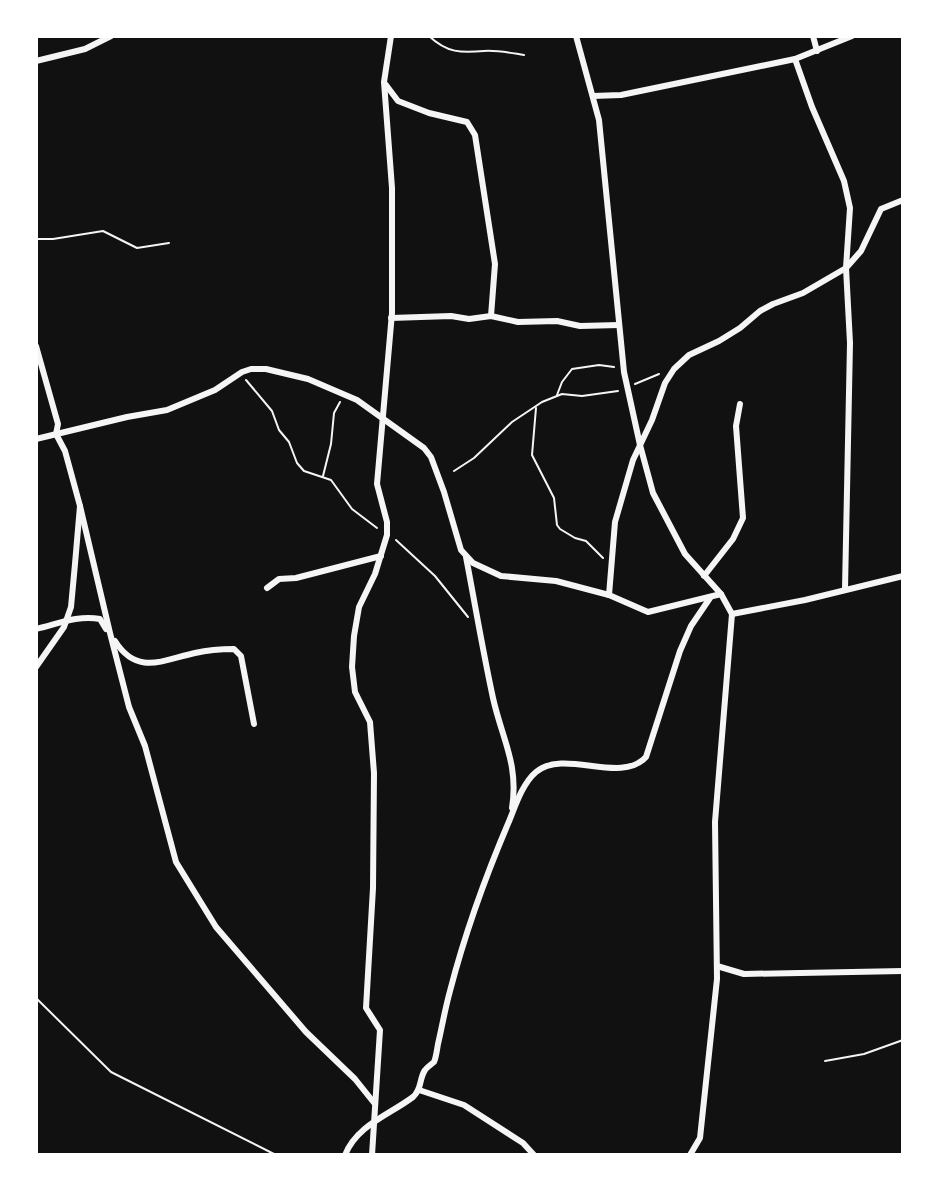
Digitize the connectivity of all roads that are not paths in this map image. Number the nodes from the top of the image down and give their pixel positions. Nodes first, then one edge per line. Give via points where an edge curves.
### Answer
1 (111, 36) edge
2 (391, 36) edge
3 (576, 36) edge
4 (813, 36) edge
5 (852, 36) edge
6 (817, 51) junction
7 (795, 59) junction
8 (36, 61) edge
9 (384, 82) junction
10 (593, 96) junction
11 (903, 200) edge
12 (846, 268) junction
13 (491, 316) junction
14 (391, 318) junction
15 (619, 325) junction
16 (36, 346) edge
17 (740, 404) dead end
18 (383, 417) junction
19 (56, 434) junction
20 (36, 439) edge
21 (640, 445) junction
22 (80, 506) junction
23 (381, 556) junction
24 (466, 557) junction
25 (704, 576) junction
26 (903, 576) edge
27 (267, 588) dead end
28 (845, 589) junction
29 (721, 594) junction
30 (609, 595) junction
31 (710, 598) junction
32 (732, 614) junction
33 (66, 620) junction
34 (36, 629) edge
35 (110, 633) junction
36 (36, 667) edge
37 (254, 724) dead end
38 (511, 816) junction
39 (717, 966) junction
40 (903, 971) edge
41 (419, 1090) junction
42 (375, 1104) junction
43 (373, 1122) junction
44 (345, 1155) edge
45 (372, 1155) edge
46 (534, 1155) edge
47 (690, 1155) edge

1 - 8 street via 85,49
2 - 9 street
3 - 10 street
4 - 6 street
5 - 6 street
6 - 7 street
7 - 10 street via 621,95
7 - 12 street via 844,181 850,208
9 - 13 street via 398,101 467,122 475,135 495,264
9 - 14 street via 392,188
10 - 15 street
11 - 12 street via 881,209 861,251
12 - 21 street via 760,311 689,355 665,383
12 - 28 street via 850,343
13 - 14 street
13 - 15 street via 518,322
14 - 18 street
15 - 21 street
16 - 19 street via 58,424
17 - 25 street via 736,426 743,518
18 - 19 street via 308,379 251,369 167,410
18 - 23 street via 377,484 387,535
18 - 24 street via 431,457
19 - 20 street
19 - 22 street
21 - 25 street via 653,493 685,554
21 - 30 street via 615,522
22 - 33 street
22 - 35 street
23 - 27 street via 279,579
23 - 42 street via 359,607 352,667 355,692 370,722 374,773 366,1008 380,1030
24 - 30 street via 501,576 556,581
24 - 38 street via 514,774
25 - 29 street
26 - 28 street
28 - 32 street
29 - 31 street
29 - 32 street
30 - 31 street via 648,612
31 - 38 street via 680,651 646,757 628,768 545,766 524,788
32 - 39 street via 715,822
33 - 34 street
33 - 35 street via 100,619
33 - 36 street
35 - 37 street via 121,651 137,662 153,664 234,649 241,656
35 - 42 street via 176,862 216,927
38 - 41 street via 450,990 434,1062 424,1071
39 - 40 street via 744,974
39 - 47 street via 700,1138
41 - 43 street
41 - 46 street via 464,1105
42 - 43 street
43 - 44 street
43 - 45 street

